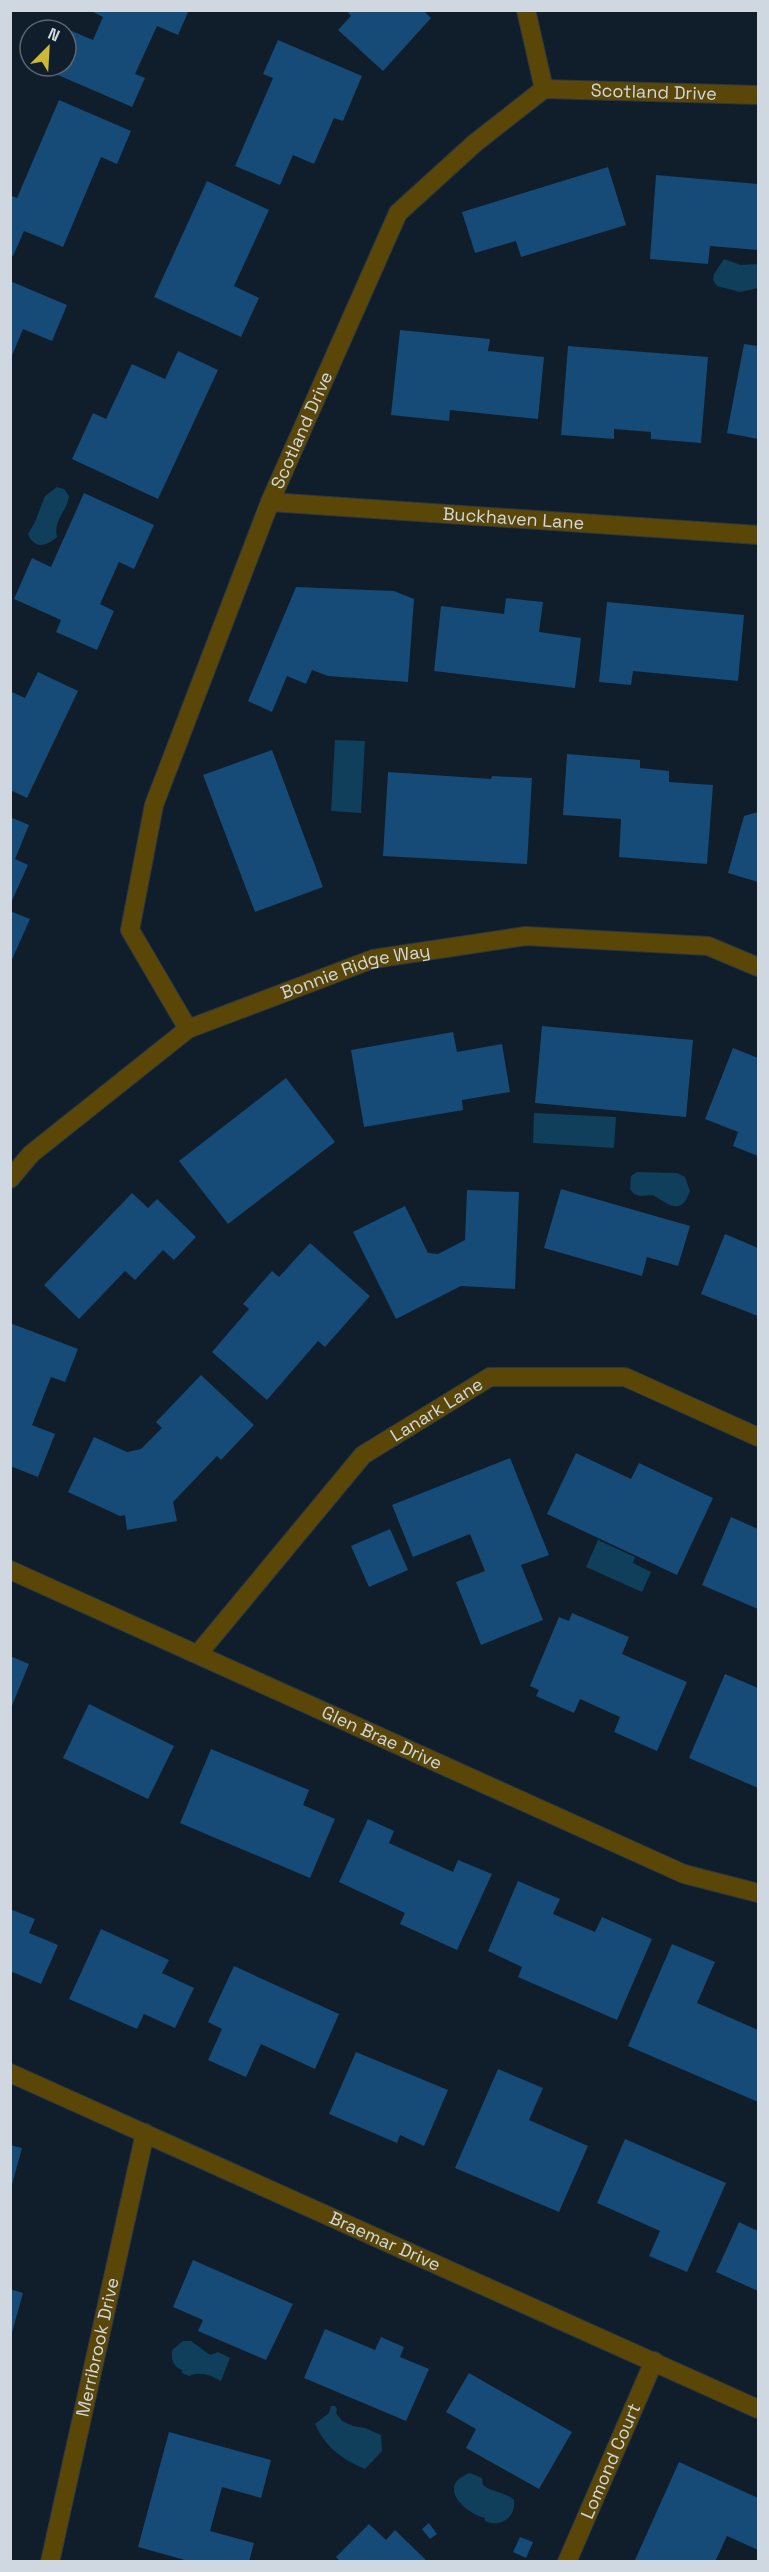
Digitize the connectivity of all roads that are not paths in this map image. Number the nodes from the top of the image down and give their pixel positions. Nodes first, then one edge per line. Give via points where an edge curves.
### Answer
1 (526, 10) edge
2 (544, 89) junction
3 (759, 95) edge
4 (270, 502) junction
5 (759, 535) edge
6 (759, 967) edge
7 (188, 1029) junction
8 (10, 1179) edge
9 (759, 1437) edge
10 (10, 1570) edge
11 (198, 1654) junction
12 (759, 1893) edge
13 (10, 2073) edge
14 (145, 2133) junction
15 (654, 2361) junction
16 (759, 2409) edge
17 (50, 2562) edge
18 (567, 2562) edge

1 - 2 street
2 - 3 street, Scotland Drive
2 - 4 street, Scotland Drive via 475,143 398,213
4 - 5 street, Buckhaven Lane
4 - 7 street, Scotland Drive via 154,805 129,930
6 - 7 street, Bonnie Ridge Way via 708,946 526,936 373,958
7 - 8 street, Bonnie Ridge Way via 31,1154
9 - 11 street, Lanark Lane via 625,1377 490,1377 363,1455
10 - 11 street, Glen Brae Drive
11 - 12 street, Glen Brae Drive via 684,1874
13 - 14 street, Braemar Drive
14 - 15 street, Braemar Drive
14 - 17 street, Merribrook Drive
15 - 16 street, Braemar Drive
15 - 18 street, Lomond Court

